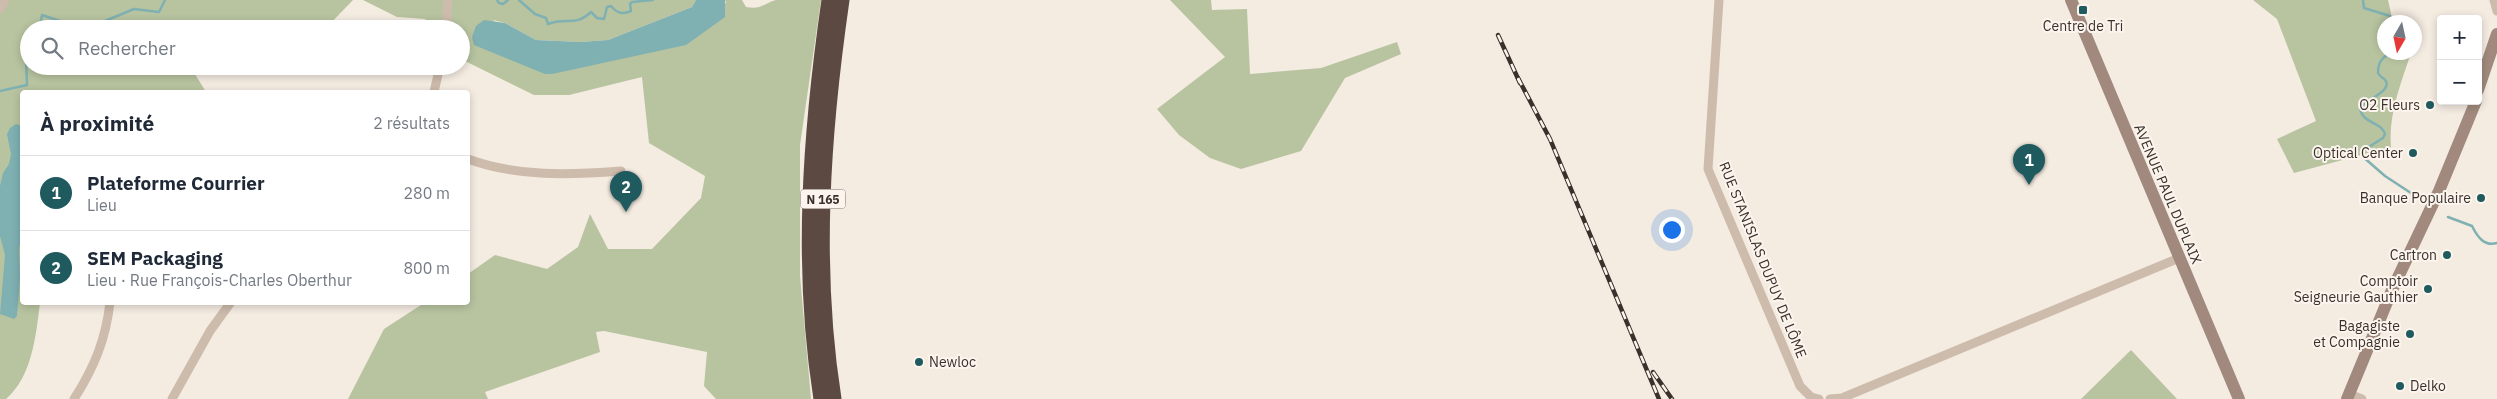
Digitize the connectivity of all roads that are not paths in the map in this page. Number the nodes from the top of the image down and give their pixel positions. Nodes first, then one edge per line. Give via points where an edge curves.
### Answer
1 (5, 0) edge
2 (448, 0) edge
3 (829, 0) edge
4 (842, 0) edge
5 (1719, 0) edge
6 (2071, 0) edge
7 (2494, 0) edge
8 (0, 8) edge
9 (2497, 11) edge
10 (447, 20) edge
11 (2497, 34) edge
12 (2497, 55) edge
13 (438, 75) edge
14 (2482, 78) edge
15 (2482, 87) edge
16 (434, 90) edge
17 (2474, 105) edge
18 (470, 159) edge
19 (621, 171) dead end
20 (2179, 258) junction
21 (110, 305) edge
22 (229, 305) edge
23 (2348, 396) edge
24 (74, 399) edge
25 (172, 399) edge
26 (821, 399) edge
27 (834, 399) edge
28 (1819, 399) edge
29 (1830, 399) edge
30 (2239, 399) edge
31 (2362, 399) edge

1 - 8 street
2 - 10 street
3 - 26 highway, N 165 via 810,202 811,311
4 - 27 highway, N 165 via 831,82 822,205 823,291
5 - 28 street, RUE STANISLAS DUPUY DE LÔME via 1708,169 1800,386 1811,397
6 - 20 main road, AVENUE PAUL DUPLAIX
7 - 9 street
11 - 14 main road
12 - 15 main road
13 - 16 street
17 - 23 main road
18 - 19 street via 532,173
20 - 29 street via 1842,398
20 - 30 main road, AVENUE PAUL DUPLAIX
21 - 24 street via 107,327 96,361
22 - 25 street via 210,331
23 - 31 street

